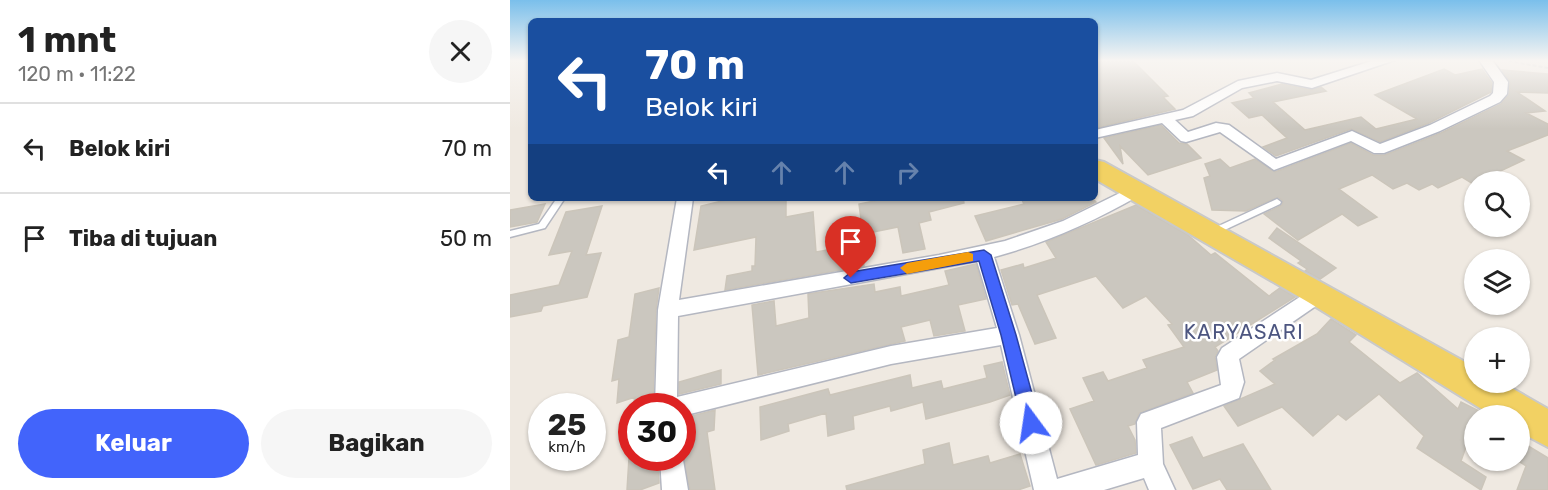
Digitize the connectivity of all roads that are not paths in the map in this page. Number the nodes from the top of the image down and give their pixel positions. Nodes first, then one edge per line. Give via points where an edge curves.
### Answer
1 (1248, 83) edge
2 (1501, 83) edge
3 (1167, 120) junction
4 (1098, 133) edge
5 (1098, 170) edge
6 (1134, 191) junction
7 (559, 201) edge
8 (685, 201) edge
9 (1277, 202) dead end
10 (1211, 233) junction
11 (510, 234) edge
12 (984, 255) junction
13 (1319, 294) junction
14 (668, 310) junction
15 (1009, 335) junction
16 (666, 393) edge
17 (696, 402) edge
18 (1548, 429) edge
19 (1151, 464) junction
20 (673, 471) edge
21 (675, 490) edge
22 (1047, 490) edge
23 (1061, 490) edge
24 (1162, 490) edge

1 - 3 street
2 - 3 street via 1495,99 1379,150 1352,135 1274,165 1221,127 1186,138
3 - 4 street
5 - 6 main road
6 - 10 main road
6 - 12 street via 1094,216 1047,236
7 - 11 lane via 542,226
8 - 14 street
9 - 10 lane
10 - 13 main road
12 - 14 street
12 - 15 street
13 - 18 main road
13 - 19 street via 1230,354 1231,391 1149,422
14 - 16 street
15 - 17 street via 891,355
15 - 22 street
19 - 23 street
19 - 24 street
20 - 21 street

